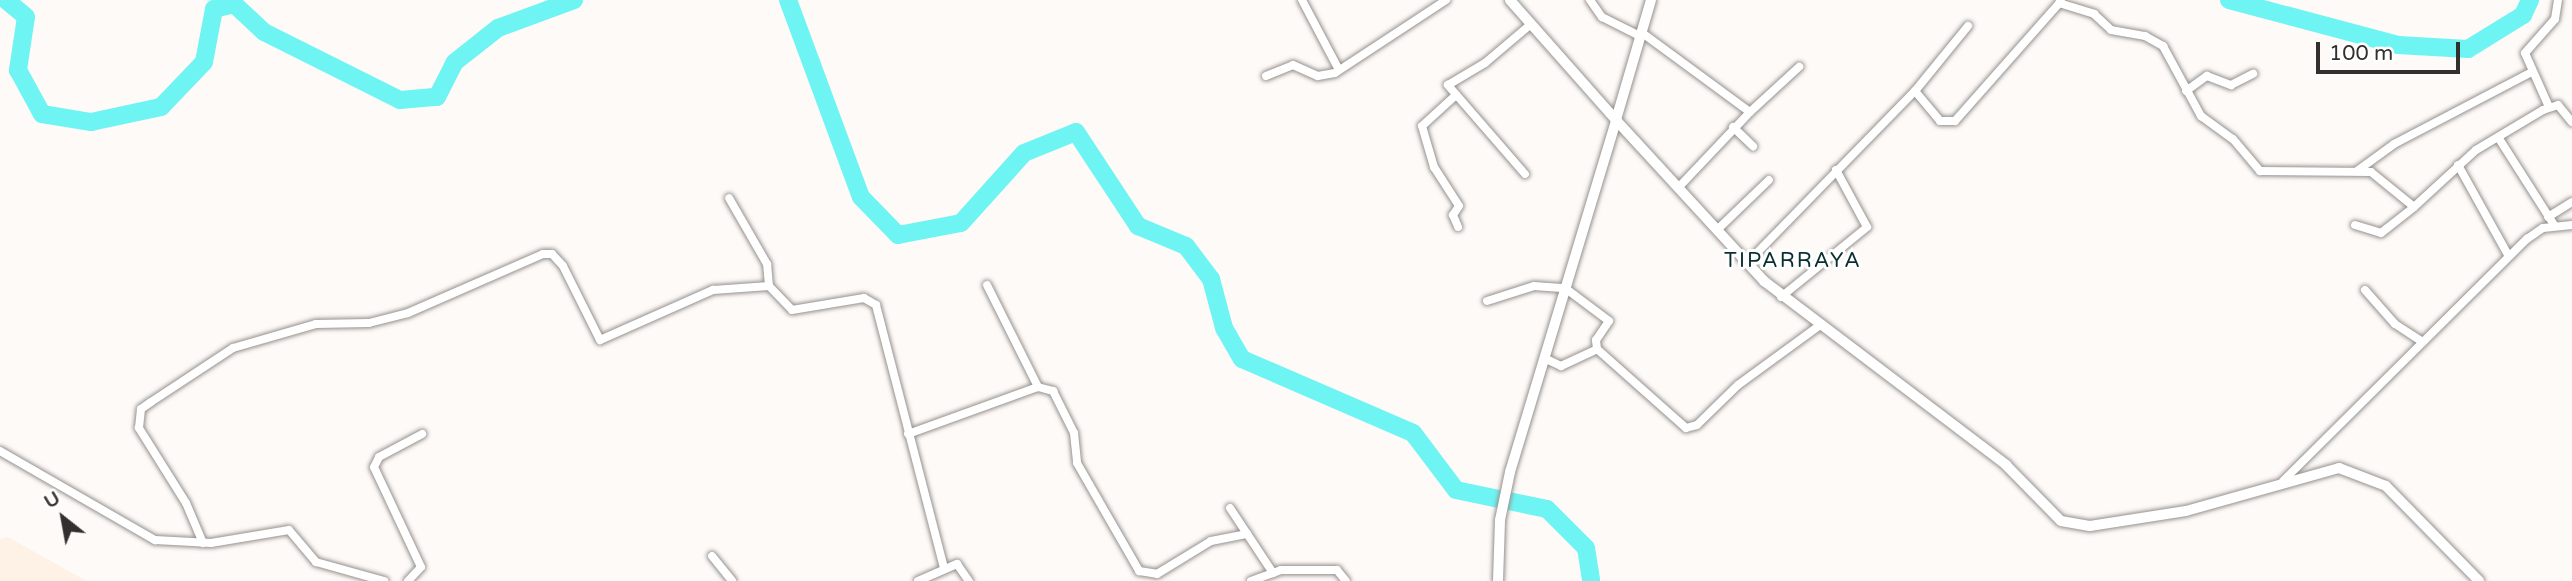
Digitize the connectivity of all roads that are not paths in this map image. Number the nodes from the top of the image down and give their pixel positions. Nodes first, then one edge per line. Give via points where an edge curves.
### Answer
1 (1302, 0) edge
2 (1446, 0) edge
3 (1510, 0) edge
4 (1590, 0) edge
5 (1651, 0) edge
6 (2558, 0) edge
7 (2060, 2) edge
8 (1531, 24) junction
9 (1968, 26) dead end
10 (1641, 34) junction
11 (1799, 67) dead end
12 (1339, 71) junction
13 (2532, 72) junction
14 (2253, 74) dead end
15 (1266, 76) dead end
16 (1915, 91) junction
17 (2186, 91) junction
18 (1456, 96) junction
19 (2549, 107) junction
20 (1750, 111) junction
21 (1616, 120) junction
22 (2572, 122) edge
23 (1733, 127) junction
24 (2498, 137) junction
25 (1753, 146) dead end
26 (2458, 165) junction
27 (1836, 170) junction
28 (2357, 171) junction
29 (1525, 174) dead end
30 (1769, 180) dead end
31 (1678, 188) junction
32 (729, 198) dead end
33 (2572, 202) edge
34 (2414, 207) junction
35 (2548, 217) junction
36 (2355, 225) dead end
37 (2554, 225) junction
38 (2572, 225) edge
39 (1458, 227) dead end
40 (1717, 230) junction
41 (2508, 255) junction
42 (1747, 264) junction
43 (987, 285) dead end
44 (769, 286) junction
45 (1565, 288) junction
46 (2365, 290) dead end
47 (1781, 297) junction
48 (1487, 301) dead end
49 (1819, 326) junction
50 (2420, 340) junction
51 (1597, 349) junction
52 (1544, 358) junction
53 (1038, 387) junction
54 (422, 434) dead end
55 (908, 434) junction
56 (0, 451) edge
57 (2283, 481) junction
58 (1230, 508) dead end
59 (1247, 534) junction
60 (203, 542) junction
61 (712, 556) dead end
62 (944, 568) junction
63 (1273, 573) junction
64 (384, 581) edge
65 (408, 581) edge
66 (732, 581) edge
67 (918, 581) edge
68 (969, 581) edge
69 (1251, 581) edge
70 (1346, 581) edge
71 (1498, 581) edge
72 (2479, 581) edge

1 - 12 street
2 - 12 street
3 - 8 street
4 - 10 street via 1602,18
5 - 10 street
6 - 13 street via 2555,19 2525,53
7 - 16 street via 1955,121 1940,121
7 - 17 street via 2094,14 2111,30 2157,42
8 - 18 street via 1485,63 1449,82
8 - 21 street
9 - 16 street
10 - 20 street
10 - 21 street
11 - 20 street
12 - 15 street via 1318,76 1293,65
13 - 19 street
13 - 28 street via 2394,144
14 - 17 street via 2231,85 2207,76
16 - 27 street
17 - 28 street via 2205,121 2228,135 2260,171
18 - 29 street
18 - 39 street via 1422,126 1436,172 1459,206 1453,215
19 - 22 street via 2558,105
19 - 24 street
20 - 23 street
21 - 31 street
21 - 45 street
23 - 25 street
23 - 31 street
24 - 26 street
24 - 35 street
26 - 34 street
26 - 41 street
27 - 42 street
27 - 47 street via 1867,227
28 - 34 street via 2377,174
30 - 40 street
31 - 40 street
32 - 44 street via 767,264
33 - 35 street
34 - 36 street via 2381,233
35 - 37 street
37 - 38 street
37 - 41 street
40 - 42 street
41 - 50 street
42 - 47 street
43 - 53 street
44 - 55 street via 792,310 872,300
44 - 60 street via 713,290 600,340 563,266 552,254 543,254 408,313 369,323 316,324 233,348 151,401 138,418 143,438 186,503
45 - 48 street via 1534,286
45 - 51 street via 1609,321 1596,340
45 - 52 street
46 - 50 street via 2395,324
47 - 49 street
49 - 51 street via 1738,385 1692,428 1681,426
49 - 57 street via 1996,457 2066,524 2090,526 2186,512
50 - 57 street
51 - 52 street via 1561,366
52 - 71 street via 1500,520
53 - 55 street
53 - 59 street via 1059,396 1074,433 1077,463 1139,571 1157,574 1211,541
54 - 65 street via 379,457 374,467 421,567
55 - 62 street
56 - 60 street via 155,541
57 - 72 street via 2339,468 2376,479
58 - 59 street
59 - 63 street
60 - 64 street via 289,530 316,562
61 - 66 street
62 - 67 street
62 - 68 street via 957,564
63 - 69 street
63 - 70 street via 1337,570

